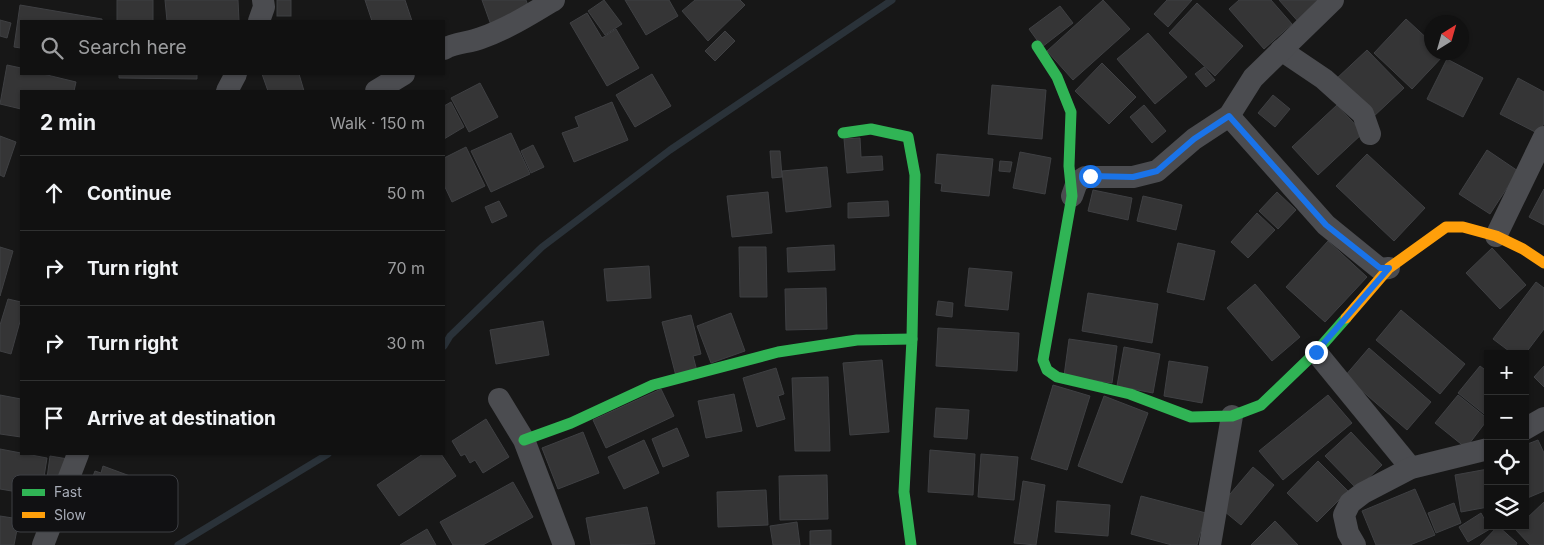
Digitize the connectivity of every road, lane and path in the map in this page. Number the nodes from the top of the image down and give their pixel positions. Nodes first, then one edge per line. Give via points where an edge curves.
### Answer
1 (263, 0) edge
2 (554, 0) edge
3 (1333, 0) edge
4 (259, 20) edge
5 (1037, 46) dead end
6 (445, 48) edge
7 (1281, 50) junction
8 (235, 75) edge
9 (402, 75) edge
10 (228, 90) edge
11 (378, 90) edge
12 (1229, 116) junction
13 (843, 133) dead end
14 (1370, 134) dead end
15 (1544, 138) edge
16 (1072, 196) junction
17 (1496, 236) junction
18 (1544, 264) edge
19 (1389, 268) junction
20 (912, 339) junction
21 (1316, 352) junction
22 (499, 399) dead end
23 (1232, 416) junction
24 (1544, 418) edge
25 (1529, 426) edge
26 (524, 440) junction
27 (1484, 449) edge
28 (78, 455) edge
29 (1410, 468) junction
30 (70, 475) edge
31 (48, 532) edge
32 (43, 545) edge
33 (564, 545) edge
34 (911, 545) edge
35 (1210, 545) edge
36 (1355, 545) edge

1 - 4 street
2 - 6 street via 481,39
3 - 7 street
5 - 16 street via 1057,77 1071,112 1069,166
7 - 12 street via 1253,78
7 - 14 street via 1324,79 1363,114
8 - 10 street
9 - 11 street
12 - 16 street via 1194,139 1157,171 1133,177 1085,177 1077,182
12 - 19 street via 1326,225 1380,268
13 - 20 street via 871,129 908,138 915,175
15 - 17 street
16 - 23 street via 1043,360 1048,370 1056,377 1130,394 1191,417
17 - 18 street
17 - 19 street via 1463,227 1446,227
19 - 21 street
20 - 26 street via 857,340 778,352 653,385 571,423
20 - 34 street via 904,492
21 - 23 street via 1261,405
21 - 29 street
22 - 26 street
23 - 35 street
24 - 25 street
26 - 33 street
27 - 29 street
28 - 30 street
29 - 36 street via 1350,503 1344,515
31 - 32 street

